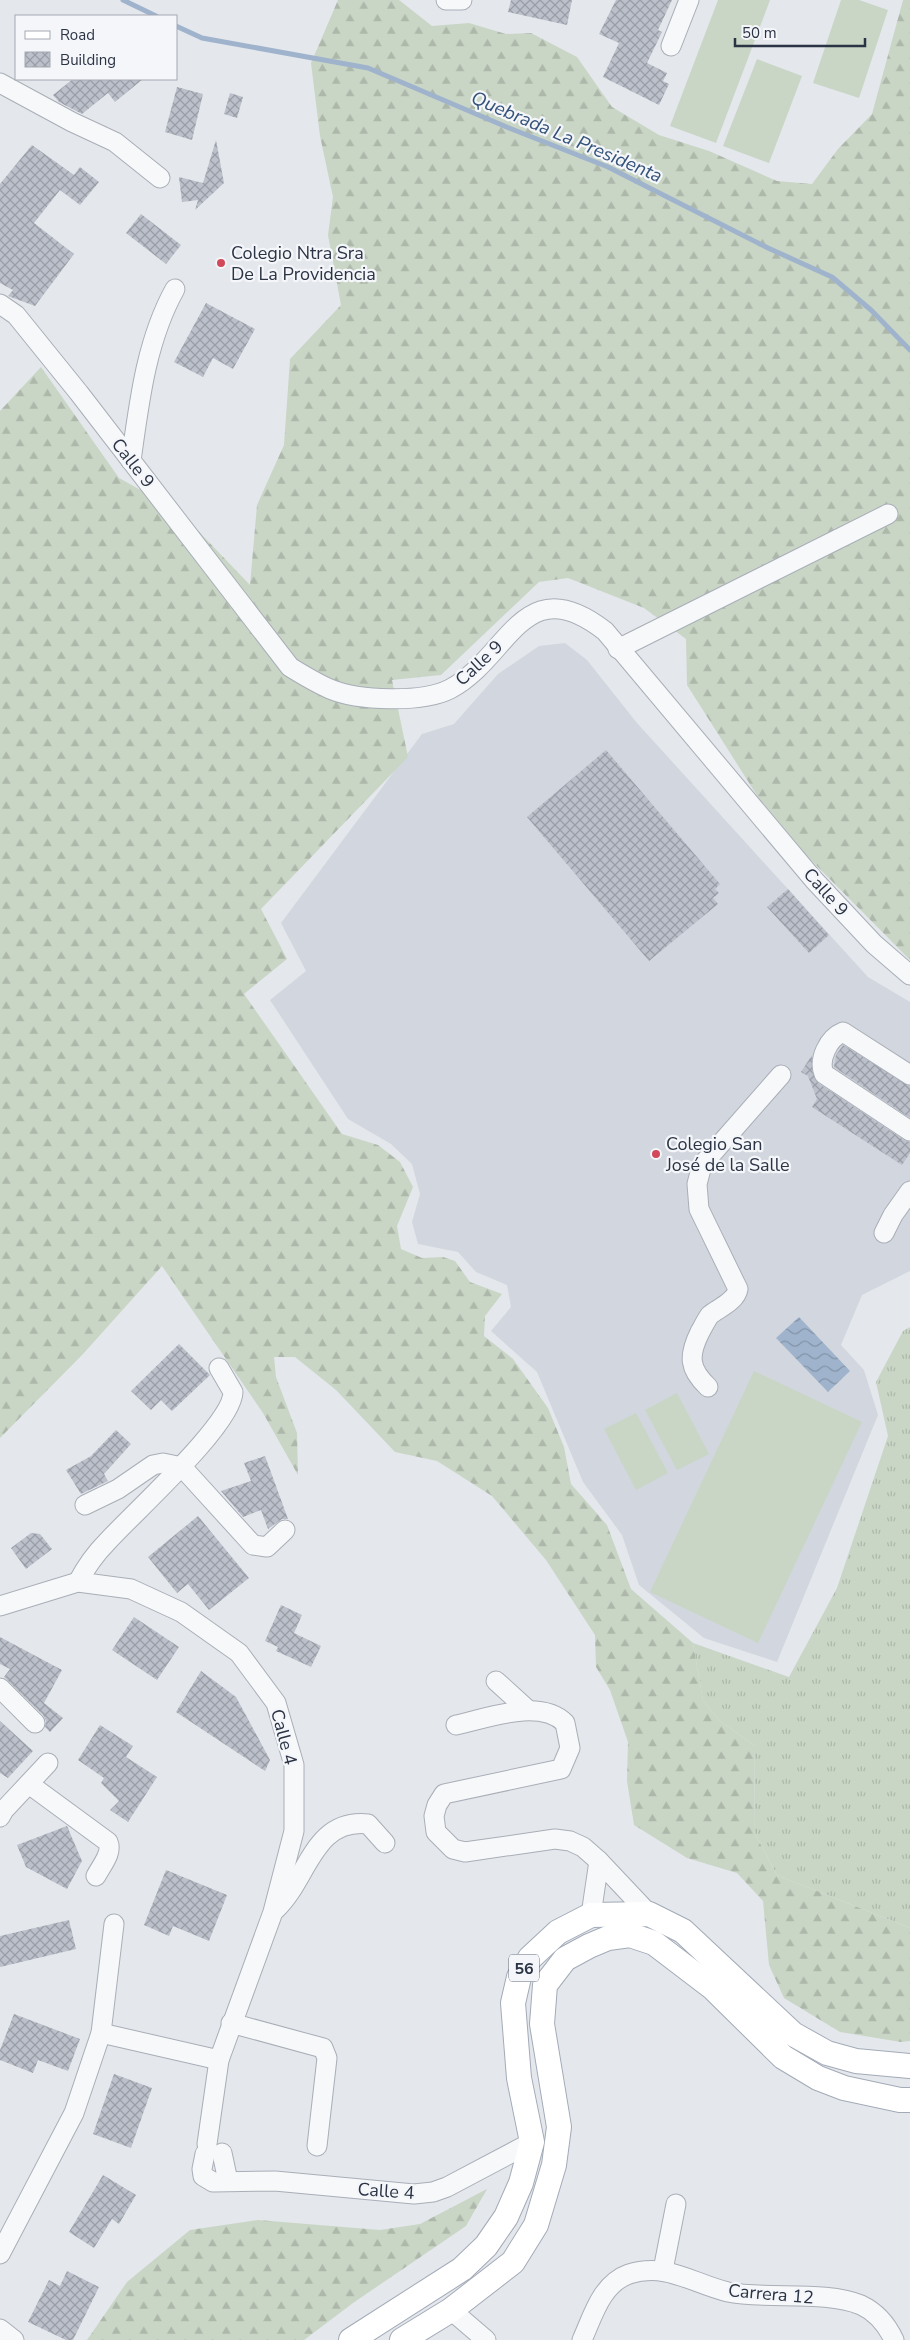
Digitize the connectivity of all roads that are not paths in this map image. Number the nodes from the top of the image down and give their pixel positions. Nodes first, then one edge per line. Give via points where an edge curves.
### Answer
1 (446, 0) edge
2 (462, 0) edge
3 (689, 0) edge
4 (671, 46) dead end
5 (0, 83) edge
6 (160, 178) dead end
7 (175, 290) dead end
8 (0, 304) edge
9 (131, 461) junction
10 (888, 514) dead end
11 (618, 649) junction
12 (910, 975) edge
13 (910, 1074) edge
14 (781, 1075) dead end
15 (908, 1124) edge
16 (910, 1191) edge
17 (884, 1233) dead end
18 (219, 1368) dead end
19 (708, 1387) dead end
20 (182, 1467) junction
21 (85, 1505) dead end
22 (285, 1530) dead end
23 (78, 1582) junction
24 (0, 1606) edge
25 (496, 1681) dead end
26 (0, 1688) edge
27 (528, 1710) junction
28 (35, 1723) dead end
29 (456, 1724) dead end
30 (48, 1763) dead end
31 (29, 1784) junction
32 (1, 1811) edge
33 (385, 1843) dead end
34 (599, 1861) junction
35 (96, 1876) dead end
36 (273, 1912) junction
37 (649, 1914) junction
38 (591, 1915) junction
39 (114, 1924) dead end
40 (231, 2023) junction
41 (101, 2033) junction
42 (219, 2060) junction
43 (910, 2066) edge
44 (910, 2100) edge
45 (532, 2142) junction
46 (317, 2146) dead end
47 (676, 2204) dead end
48 (0, 2254) edge
49 (663, 2270) junction
50 (451, 2310) junction
51 (0, 2329) edge
52 (14, 2340) edge
53 (351, 2340) edge
54 (402, 2340) edge
55 (486, 2340) edge
56 (582, 2340) edge
57 (894, 2340) edge

1 - 2 street
3 - 4 street
5 - 6 street via 115,142
7 - 9 street via 153,339
8 - 9 street, Calle 9 via 16,315
9 - 11 street, Calle 9 via 290,667 331,690 368,698 409,699 449,690 468,678 529,615 544,608 577,613 605,631
10 - 11 street
11 - 12 street, Calle 9 via 830,898 874,944
13 - 15 street via 843,1032 821,1058 824,1074
14 - 19 street via 702,1164 696,1184 699,1209 738,1289 734,1297 708,1317 693,1345 692,1364 697,1377
16 - 17 street
18 - 20 street via 233,1392 233,1399
20 - 21 street via 163,1463 153,1465 118,1489
20 - 22 street via 253,1545 267,1547
20 - 23 street via 107,1541
23 - 24 street, Calle 4
23 - 36 street, Calle 4 via 131,1589 181,1612 239,1653 276,1703 294,1765 294,1831
25 - 27 street
26 - 28 street
27 - 29 street
27 - 34 street via 548,1712 565,1723 570,1748 561,1769 444,1794 434,1816 436,1832 445,1843 465,1852 555,1839 570,1841
30 - 31 street
31 - 32 street
31 - 35 street via 108,1842 108,1853
33 - 36 street via 368,1824 352,1823 336,1829 318,1845 289,1897
34 - 37 street
34 - 38 street
36 - 40 street, Calle 4
37 - 38 main road, 56
37 - 43 main road, 56 via 683,1931 793,2034 827,2053 856,2061
38 - 45 main road, 56 via 558,1932 530,1958 519,1977 513,2003 519,2078
39 - 41 street
40 - 42 street, Calle 4
40 - 46 street via 323,2048 327,2058
41 - 42 street
41 - 48 street via 74,2113
42 - 45 street, Calle 4 via 213,2112 214,2148 228,2181 275,2181 414,2194 433,2192
44 - 50 main road, 56 via 844,2088 811,2074 784,2057 713,1988 654,1943 630,1935 608,1938 589,1946 565,1959 545,1985 542,2024 559,2126 554,2165 536,2225 513,2262
45 - 53 main road, 56 via 521,2183 506,2217 486,2246 462,2269
47 - 49 street
49 - 56 street, Carrera 12 via 629,2274 608,2286
49 - 57 street, Carrera 12 via 729,2292 840,2299 860,2305 876,2314
50 - 54 main road, 56
50 - 55 street
51 - 52 street

